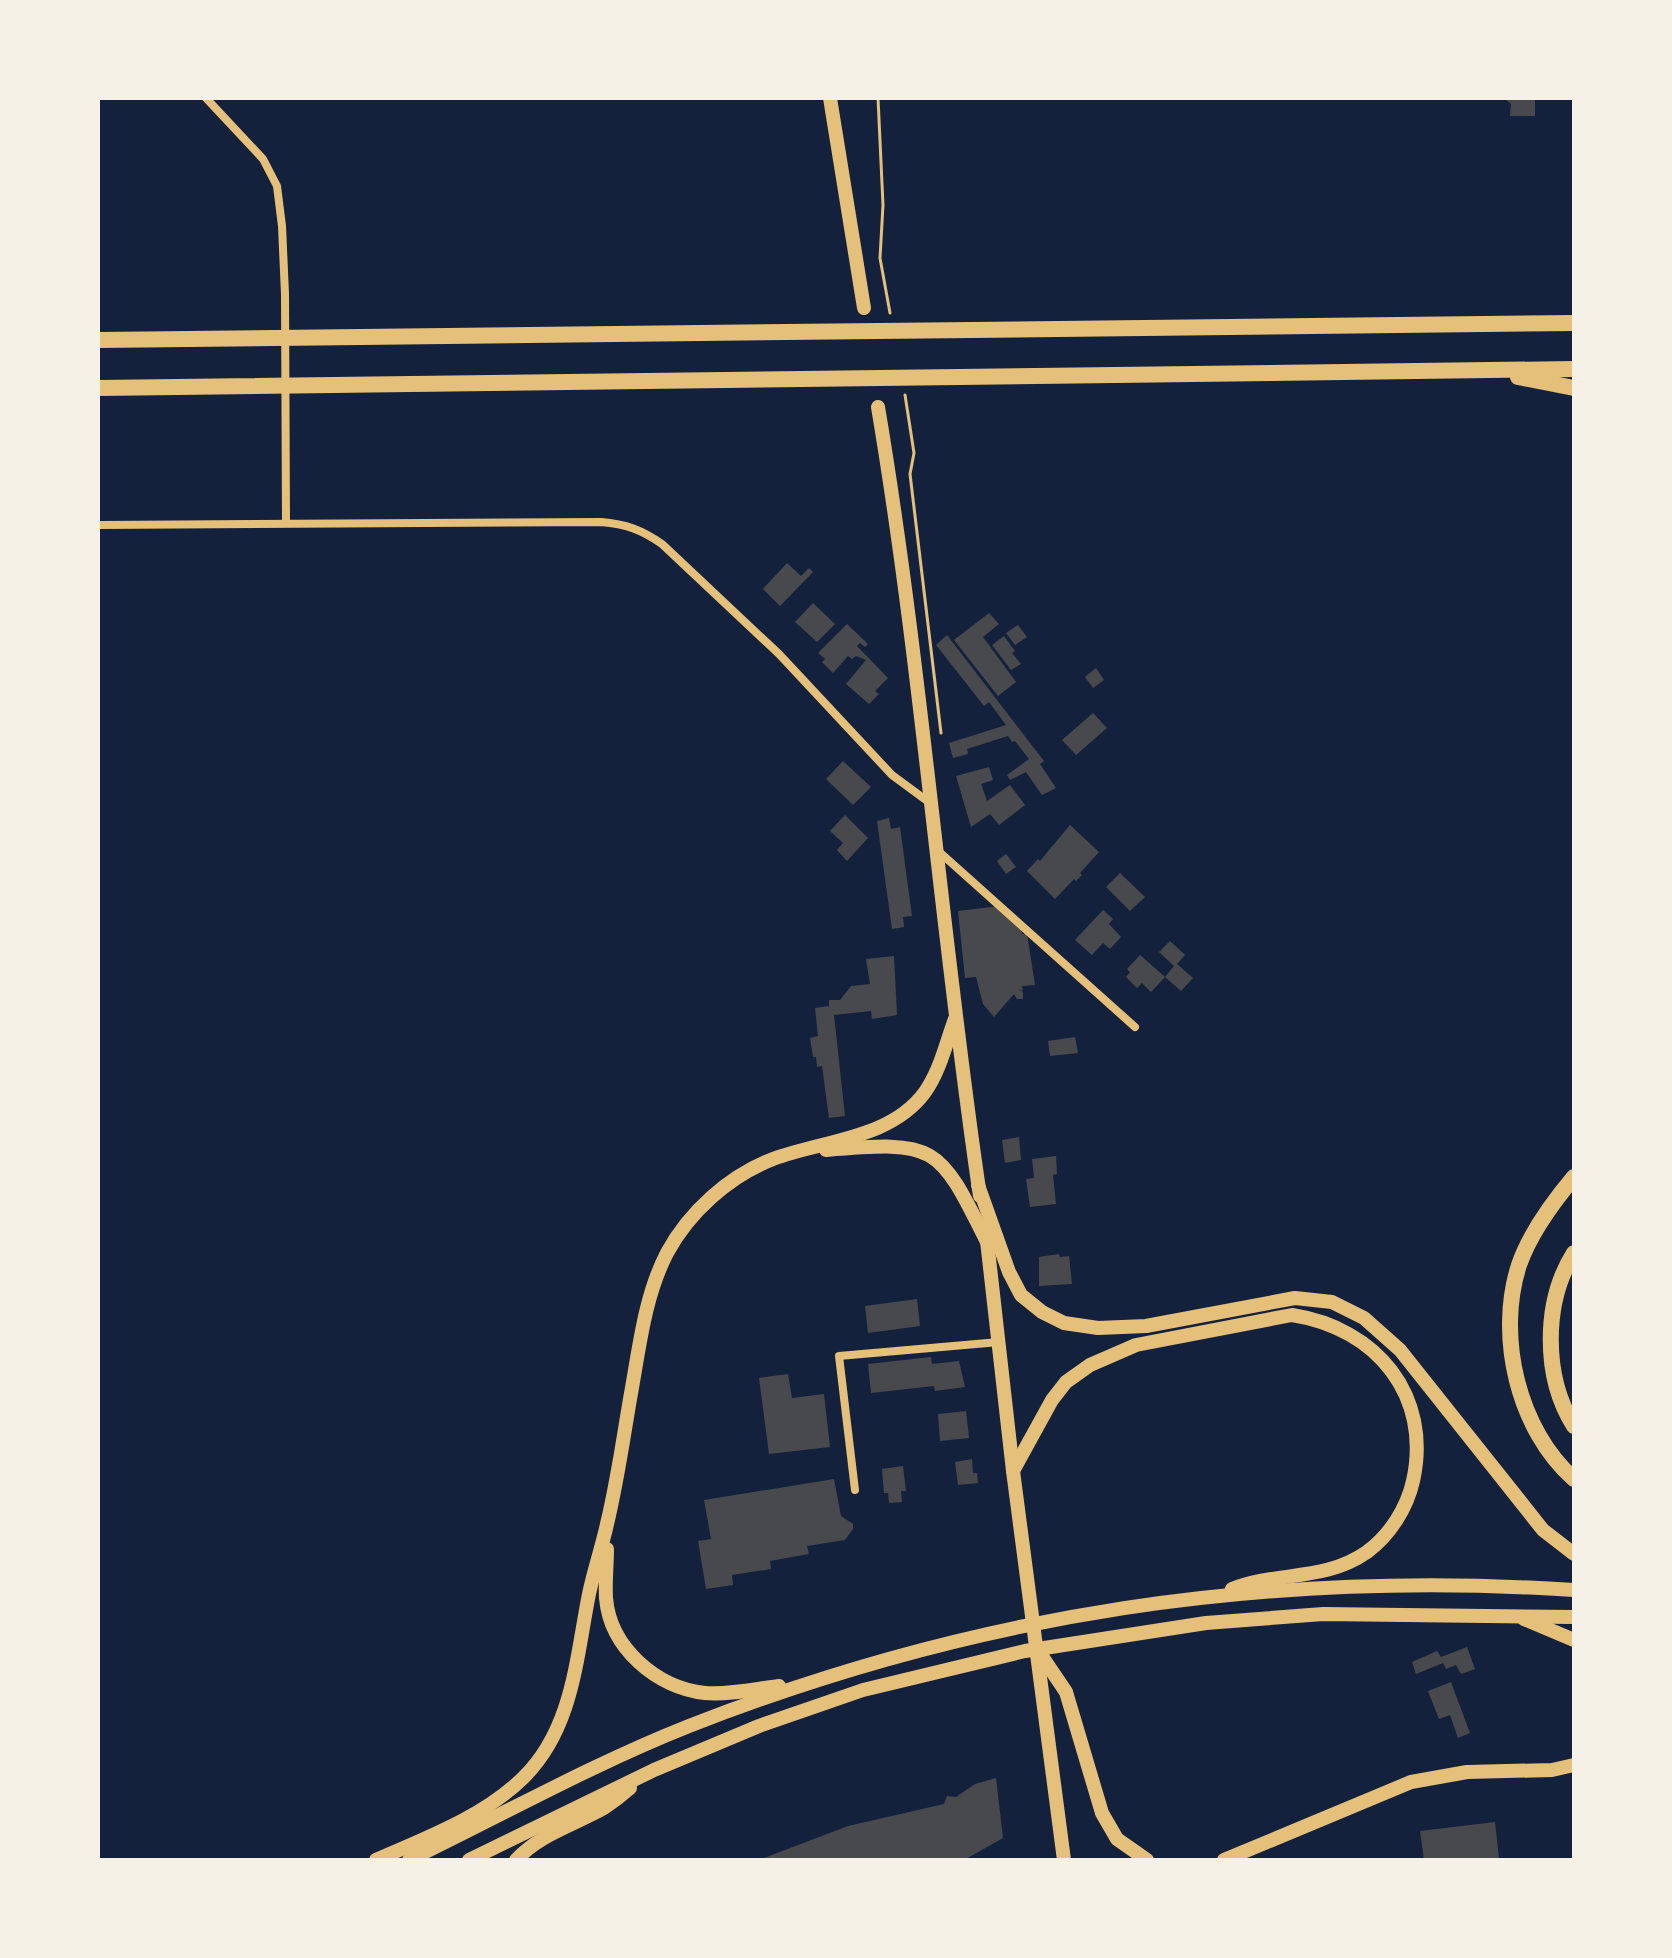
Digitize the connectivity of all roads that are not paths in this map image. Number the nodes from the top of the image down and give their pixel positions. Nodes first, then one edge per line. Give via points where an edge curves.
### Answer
1 (206, 98) edge
2 (830, 98) edge
3 (864, 308) dead end
4 (1574, 323) edge
5 (98, 340) edge
6 (1574, 369) edge
7 (1481, 370) junction
8 (98, 388) edge
9 (1574, 388) edge
10 (878, 407) dead end
11 (286, 523) junction
12 (98, 525) edge
13 (931, 804) junction
14 (936, 849) junction
15 (955, 1019) junction
16 (1135, 1027) dead end
17 (797, 1152) junction
18 (1574, 1177) edge
19 (978, 1185) junction
20 (987, 1242) junction
21 (1574, 1253) edge
22 (1000, 1342) junction
23 (1574, 1426) edge
24 (1013, 1471) junction
25 (1574, 1479) edge
26 (855, 1490) dead end
27 (608, 1524) junction
28 (1574, 1554) edge
29 (1574, 1590) edge
30 (1209, 1596) junction
31 (1512, 1615) junction
32 (1574, 1617) edge
33 (1574, 1640) edge
34 (1037, 1649) junction
35 (807, 1682) junction
36 (1574, 1753) edge
37 (1574, 1765) edge
38 (654, 1770) junction
39 (1539, 1770) junction
40 (376, 1860) edge
41 (409, 1860) edge
42 (469, 1860) edge
43 (516, 1860) edge
44 (1064, 1860) edge
45 (1147, 1860) edge
46 (1224, 1860) edge

1 - 11 street via 263,159 277,186 285,294
2 - 3 main road
4 - 5 highway
6 - 7 highway
7 - 8 highway
7 - 9 highway
10 - 13 main road
11 - 12 street
11 - 13 street via 601,522 643,530 779,654 892,775
13 - 14 main road
14 - 15 main road
14 - 16 street
15 - 17 main road via 936,1072 912,1106 875,1129
15 - 19 main road
17 - 20 main road via 885,1145 930,1155 952,1174
17 - 27 main road via 754,1167 718,1192 688,1221 666,1255 649,1299
18 - 25 highway via 1519,1265 1512,1307 1519,1395 1538,1436
19 - 20 main road
19 - 28 main road via 1021,1295 1064,1323 1146,1326 1295,1298 1332,1302 1364,1318 1400,1350 1543,1530
20 - 22 main road
21 - 23 highway via 1559,1283 1551,1328 1559,1390
22 - 24 main road
22 - 26 street via 839,1356
24 - 30 main road via 1066,1382 1125,1349 1292,1315 1356,1338 1399,1380 1415,1419 1415,1470 1404,1507 1388,1532 1346,1564 1288,1579 1251,1581
24 - 34 main road
27 - 35 main road via 606,1600 622,1642 646,1669 683,1689 706,1693
27 - 40 main road via 572,1689 548,1746 503,1797
29 - 30 main road via 1462,1583
30 - 35 main road via 1015,1626
31 - 32 main road
31 - 33 main road
31 - 38 main road via 1323,1614 1206,1623 1025,1651 863,1690
34 - 44 main road
34 - 45 main road via 1066,1692 1102,1813 1117,1839
35 - 41 main road via 640,1747
36 - 39 main road
37 - 39 main road
38 - 42 main road
38 - 43 main road via 605,1807 547,1836
39 - 46 main road via 1467,1772 1411,1782

